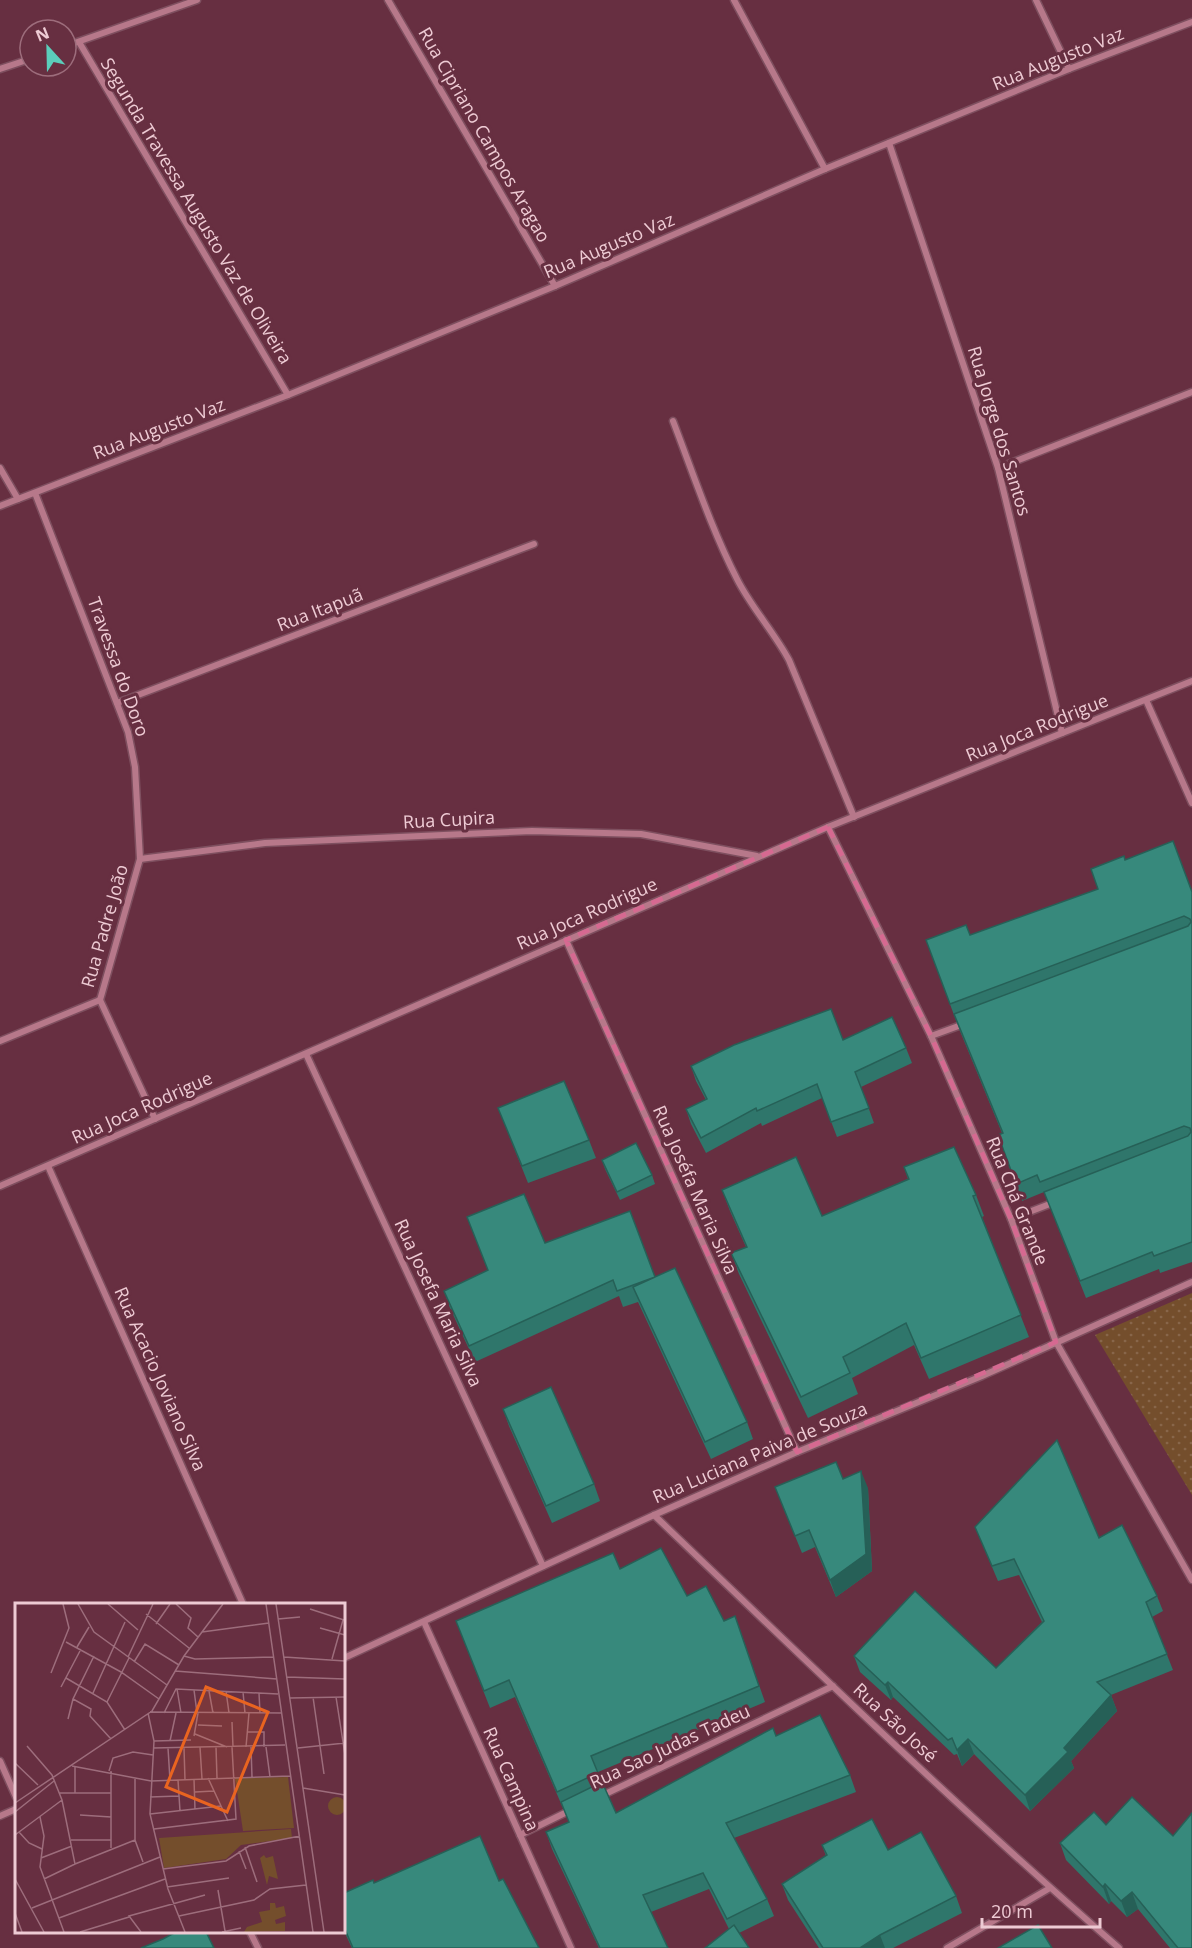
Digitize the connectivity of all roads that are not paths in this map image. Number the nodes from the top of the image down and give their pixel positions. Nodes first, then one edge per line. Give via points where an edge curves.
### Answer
1 (197, 0) edge
2 (388, 0) edge
3 (734, 0) edge
4 (1036, 0) edge
5 (1192, 22) edge
6 (79, 42) joint
7 (18, 63) edge
8 (0, 69) edge
9 (1070, 69) junction
10 (889, 143) junction
11 (825, 169) junction
12 (555, 286) junction
13 (1192, 392) edge
14 (288, 395) junction
15 (673, 421) dead end
16 (0, 468) edge
17 (998, 468) junction
18 (35, 493) junction
19 (18, 500) junction
20 (0, 506) edge
21 (534, 544) dead end
22 (1192, 681) edge
23 (1146, 700) junction
24 (117, 703) junction
25 (1062, 733) junction
26 (1192, 803) edge
27 (854, 817) junction
28 (828, 827) junction
29 (758, 856) junction
30 (140, 859) junction
31 (566, 940) junction
32 (100, 1000) junction
33 (974, 1020) edge
34 (930, 1036) junction
35 (0, 1041) edge
36 (306, 1054) junction
37 (155, 1119) junction
38 (48, 1166) junction
39 (0, 1186) edge
40 (1064, 1198) edge
41 (1011, 1219) junction
42 (1192, 1282) edge
43 (1056, 1342) junction
44 (797, 1452) junction
45 (654, 1515) junction
46 (543, 1566) junction
47 (1192, 1580) edge
48 (242, 1603) edge
49 (424, 1622) junction
50 (345, 1658) edge
51 (833, 1686) junction
52 (0, 1761) edge
53 (15, 1795) edge
54 (595, 1799) edge
55 (15, 1809) edge
56 (574, 1809) edge
57 (0, 1816) edge
58 (520, 1835) junction
59 (1050, 1888) junction
60 (250, 1933) edge
61 (258, 1948) edge
62 (571, 1948) edge
63 (947, 1948) edge
64 (1119, 1948) edge

1 - 6 street
2 - 12 street, Rua Cipriano Campos Aragao
3 - 11 street
4 - 9 street
5 - 9 street, Rua Augusto Vaz
6 - 14 street, Segunda Travessa Augusto Vaz de Oliveira
7 - 8 street
9 - 10 street, Rua Augusto Vaz
10 - 11 street, Rua Augusto Vaz
10 - 17 street, Rua Jorge dos Santos
11 - 12 street, Rua Augusto Vaz
12 - 14 street, Rua Augusto Vaz
13 - 17 street
14 - 18 street, Rua Augusto Vaz
15 - 27 street via 726,556 738,582 789,660
16 - 19 street
17 - 25 street, Rua Jorge dos Santos
18 - 19 street, Rua Augusto Vaz
18 - 24 street, Travessa do Doro
19 - 20 street, Rua Augusto Vaz
21 - 24 street, Rua Itapuã
22 - 23 street, Rua Joca Rodrigue
23 - 25 street, Rua Joca Rodrigue
23 - 26 street
24 - 30 street, Travessa do Doro via 135,767
25 - 27 street, Rua Joca Rodrigue
27 - 28 street, Rua Joca Rodrigue
28 - 29 street, Rua Joca Rodrigue
28 - 34 street, Rua Chá Grande
29 - 30 street, Rua Cupira via 641,834 532,831 265,843
29 - 31 street, Rua Joca Rodrigue
30 - 32 street, Rua Padre João
31 - 36 street, Rua Joca Rodrigue
31 - 44 street, Rua Joséfa Maria Silva
32 - 35 street, Rua Padre João
32 - 37 street
33 - 34 street
34 - 41 street, Rua Chá Grande
36 - 37 street, Rua Joca Rodrigue
36 - 46 street, Rua Josefa Maria Silva
37 - 38 street, Rua Joca Rodrigue
38 - 39 street, Rua Joca Rodrigue
38 - 48 street, Rua Acacio Joviano Silva
40 - 41 street
41 - 43 street, Rua Chá Grande
42 - 43 street, Rua Luciana Paiva de Souza
43 - 44 street, Rua Luciana Paiva de Souza
43 - 47 street, Rua Chá Grande
44 - 45 street, Rua Luciana Paiva de Souza
45 - 46 street, Rua Luciana Paiva de Souza
45 - 51 street, Rua São José
46 - 49 street, Rua Luciana Paiva de Souza
49 - 50 street, Rua Luciana Paiva de Souza
49 - 58 street, Rua Campina
51 - 54 street, Rua Sao Judas Tadeu
51 - 59 street, Rua São José
52 - 53 street
55 - 57 street
56 - 58 street, Rua Sao Judas Tadeu
58 - 62 street, Rua Campina
59 - 63 street
59 - 64 street, Rua São José
60 - 61 street

